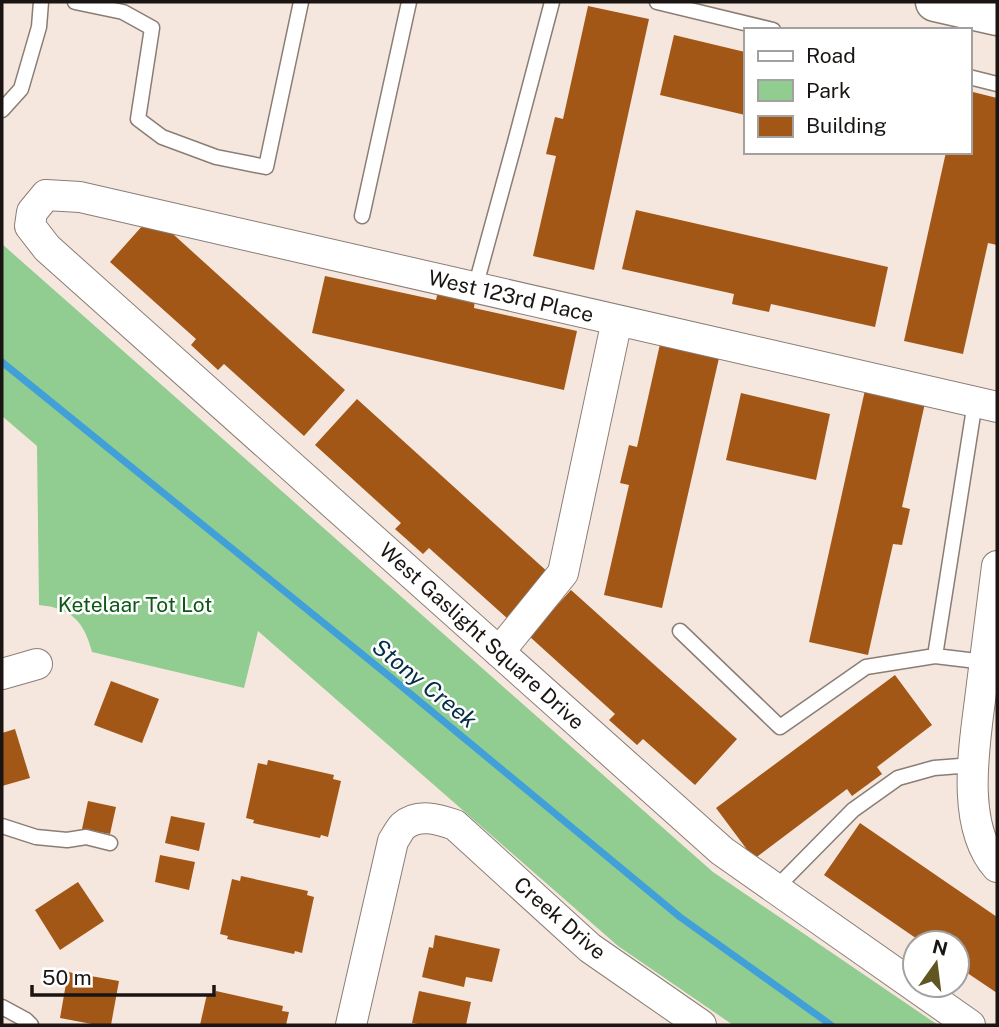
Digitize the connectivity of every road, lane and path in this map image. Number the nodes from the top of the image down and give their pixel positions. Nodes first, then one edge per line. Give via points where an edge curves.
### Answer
1 (41, 2) edge
2 (75, 2) edge
3 (301, 2) edge
4 (409, 2) edge
5 (552, 2) edge
6 (657, 2) edge
7 (935, 2) edge
8 (997, 16) edge
9 (765, 28) edge
10 (971, 78) edge
11 (997, 84) edge
12 (2, 110) edge
13 (32, 212) joint
14 (362, 216) dead end
15 (475, 288) junction
16 (617, 320) junction
17 (986, 405) edge
18 (997, 566) edge
19 (680, 631) dead end
20 (499, 652) junction
21 (935, 656) junction
22 (985, 662) junction
23 (37, 664) dead end
24 (2, 674) edge
25 (972, 765) junction
26 (2, 826) edge
27 (110, 843) dead end
28 (997, 867) edge
29 (775, 889) junction
30 (2, 1007) edge
31 (31, 1025) edge
32 (351, 1025) edge
33 (701, 1025) edge
34 (970, 1025) edge

1 - 12 lane via 39,27 21,89
2 - 3 lane via 123,12 152,27 138,119 162,137 216,157 266,167
4 - 14 lane
5 - 15 lane
6 - 9 lane
7 - 8 street
10 - 11 lane
13 - 15 street, West 123rd Place via 46,195 79,197
13 - 20 street, West Gaslight Square Drive via 30,226 47,248
15 - 16 street, West 123rd Place
16 - 17 street, West 123rd Place
16 - 20 street via 563,573
17 - 21 lane
18 - 22 street
19 - 21 lane via 780,727 866,667
20 - 29 street, West Gaslight Square Drive via 722,851
21 - 22 lane
22 - 25 street
23 - 24 street
25 - 28 street via 974,811
25 - 29 lane via 934,768 898,778 853,810
26 - 27 lane via 36,837 86,837
29 - 34 street, West Gaslight Square Drive
30 - 31 lane
32 - 33 street, Creek Drive via 393,841 403,826 436,818 455,825 590,948

